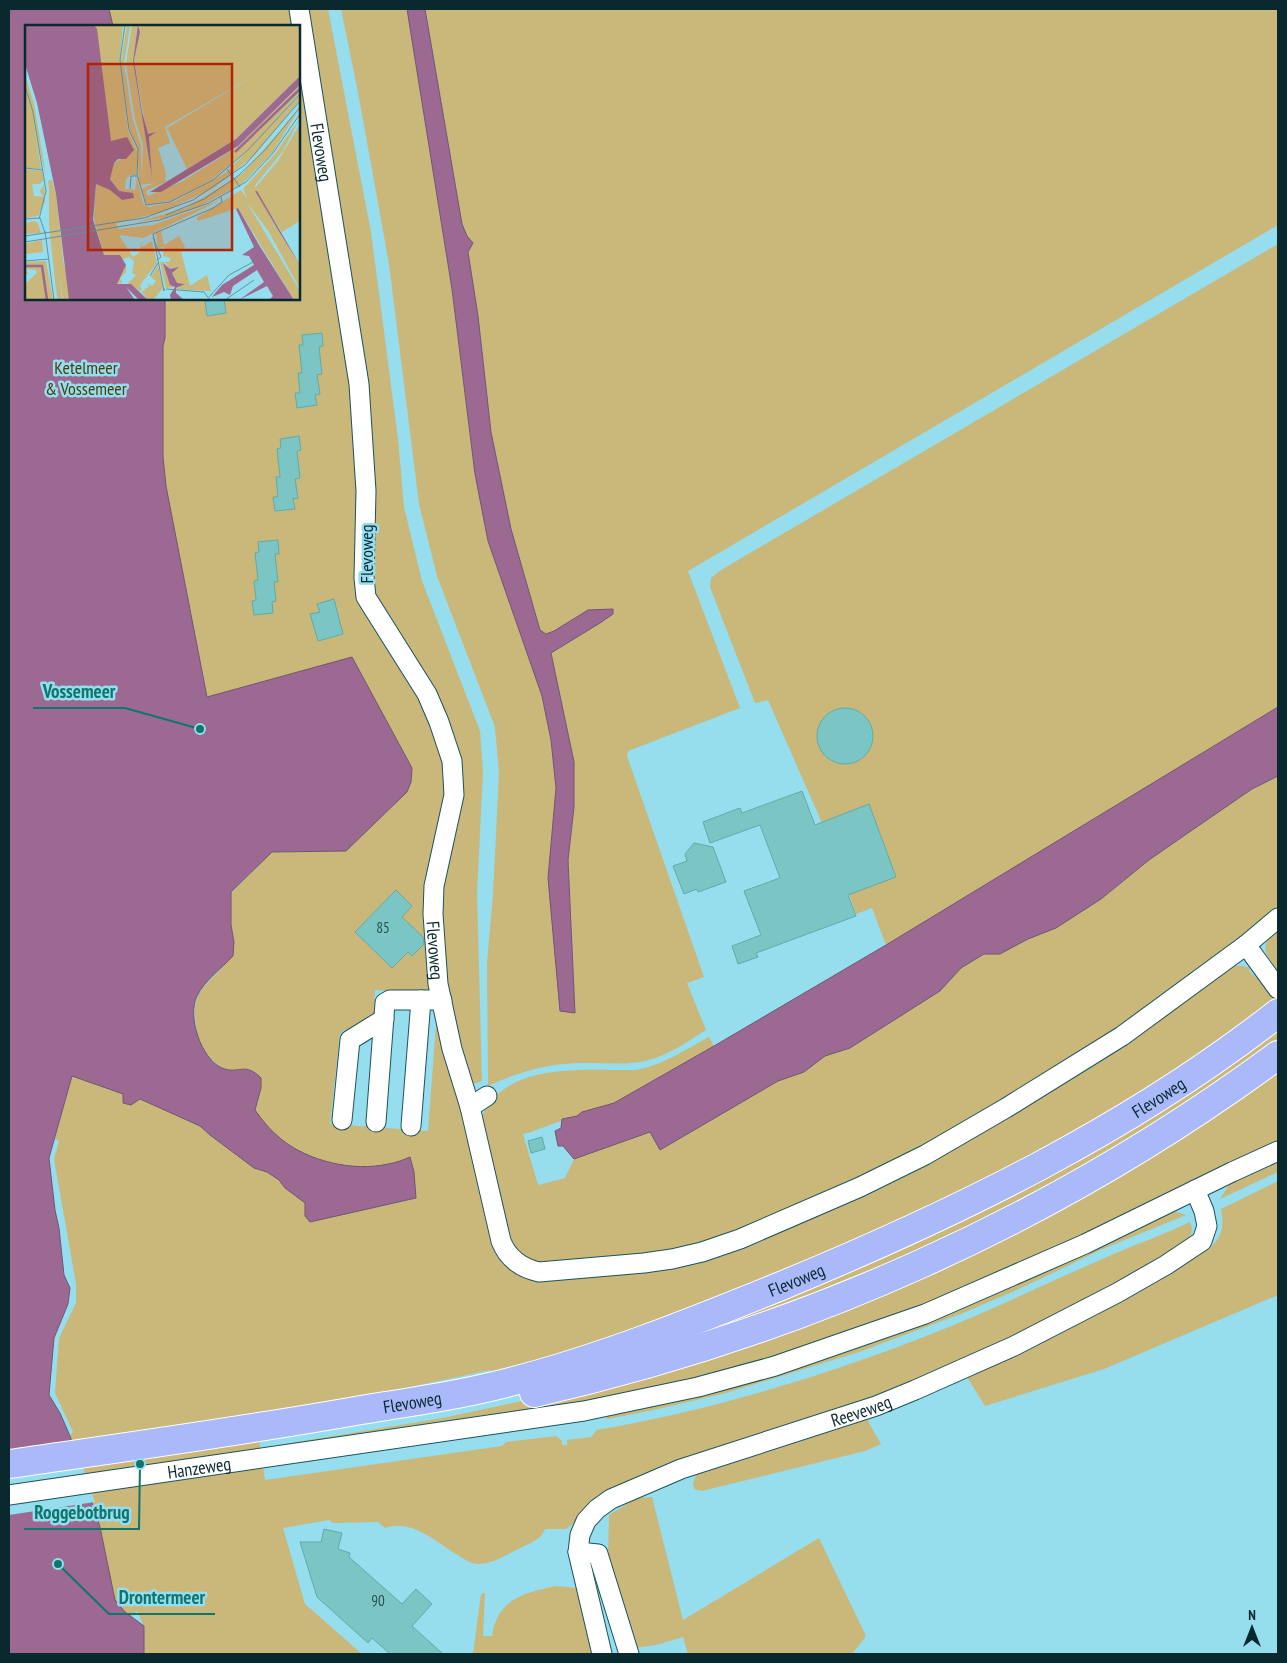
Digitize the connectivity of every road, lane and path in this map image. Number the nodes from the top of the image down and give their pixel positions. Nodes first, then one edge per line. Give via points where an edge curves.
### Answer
1 (299, 9) edge
2 (1278, 918) edge
3 (1246, 945) junction
4 (1278, 988) edge
5 (420, 1000) junction
6 (442, 1000) junction
7 (1278, 1012) edge
8 (384, 1019) junction
9 (1278, 1055) edge
10 (487, 1096) dead end
11 (470, 1107) junction
12 (342, 1120) dead end
13 (376, 1122) dead end
14 (411, 1126) dead end
15 (1278, 1151) edge
16 (1195, 1190) junction
17 (268, 1440) junction
18 (9, 1464) edge
19 (9, 1478) edge
20 (9, 1495) edge
21 (578, 1552) junction
22 (602, 1654) edge
23 (629, 1654) edge

1 - 6 street, Flevoweg via 359,384 366,491 366,597 426,694 452,761 454,795 434,886 433,914
2 - 3 street, Flevoweg
3 - 4 street
3 - 11 street, Flevoweg via 1122,1036 925,1155 749,1236 672,1259 539,1272 514,1262 501,1241
5 - 6 street
5 - 8 street via 386,1002
5 - 14 street
6 - 11 street, Flevoweg via 452,1049
7 - 17 highway, Flevoweg via 1185,1079 1120,1120 1000,1187 819,1270 609,1353 508,1383
8 - 12 street via 350,1040
8 - 13 street
9 - 17 highway, Flevoweg via 1133,1153 1039,1207 910,1269 806,1313 667,1359 584,1381 470,1406
10 - 11 street
15 - 16 street, Flevoweg
16 - 17 street, Flevoweg via 1085,1244 926,1314 774,1366 698,1387 584,1411
16 - 21 street, Reeveweg via 1206,1219 1206,1233 1202,1240 1159,1269 1070,1318 951,1375 876,1406 681,1469 611,1499 586,1521 580,1534
17 - 18 highway, Hanzeweg
17 - 19 highway, Hanzeweg
17 - 20 street, Hanzeweg
21 - 22 street, Reeveweg
21 - 23 street via 598,1554

